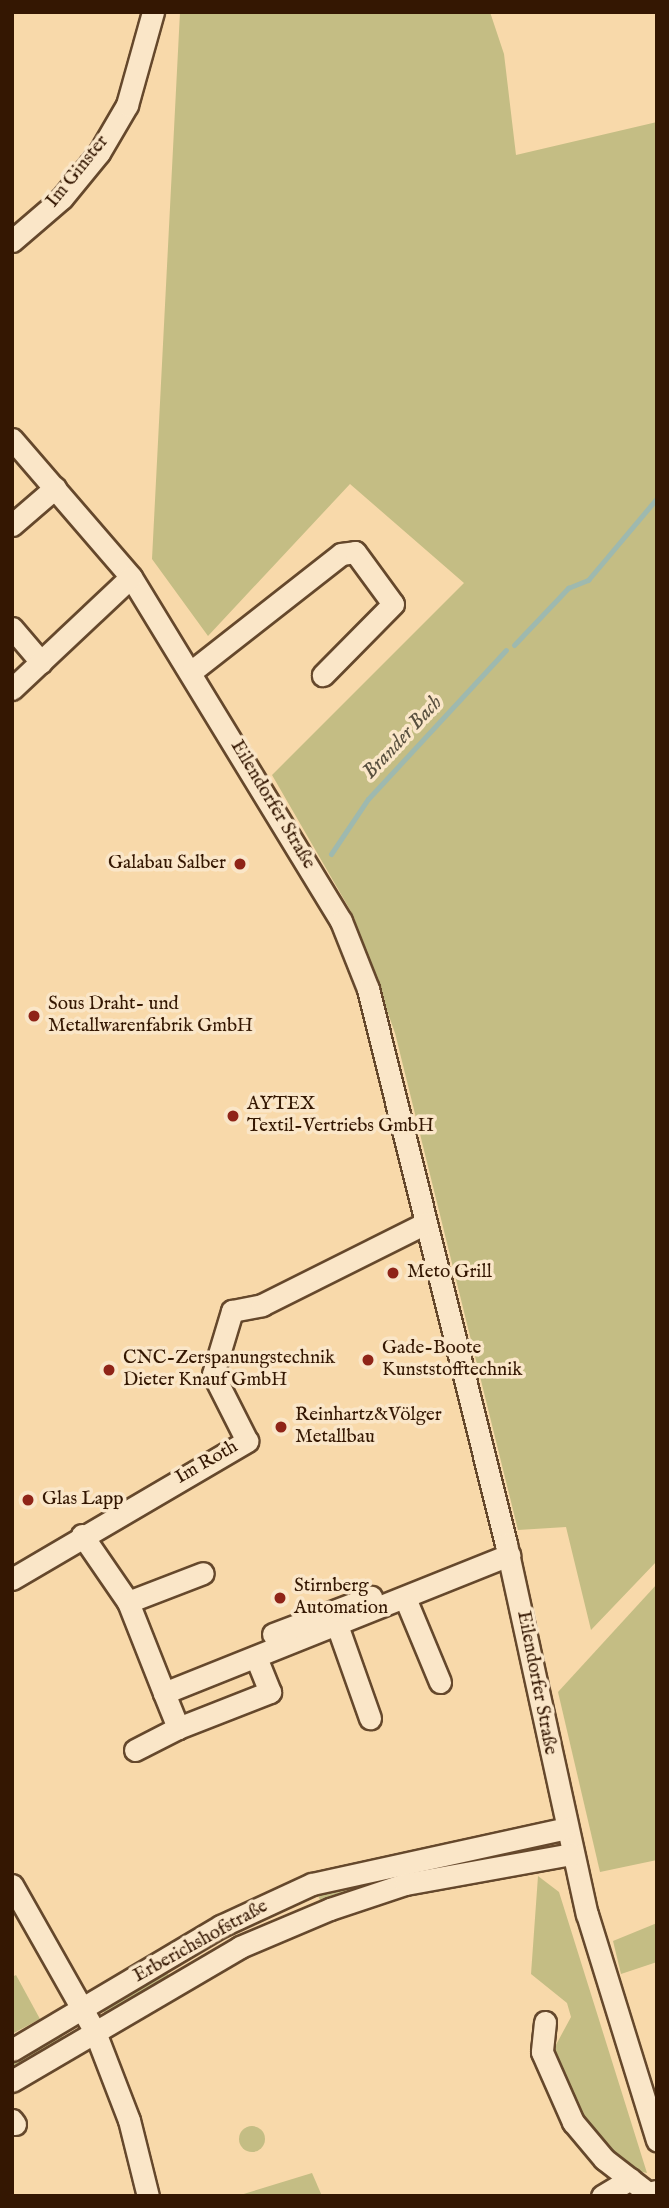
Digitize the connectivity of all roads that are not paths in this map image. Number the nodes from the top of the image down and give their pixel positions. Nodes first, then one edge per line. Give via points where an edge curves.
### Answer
1 (153, 12) edge
2 (12, 241) edge
3 (12, 439) edge
4 (20, 462) edge
5 (55, 488) junction
6 (12, 525) edge
7 (131, 576) junction
8 (12, 628) edge
9 (41, 662) junction
10 (192, 671) junction
11 (323, 675) dead end
12 (12, 690) edge
13 (426, 1223) junction
14 (82, 1535) junction
15 (507, 1549) junction
16 (203, 1573) dead end
17 (12, 1579) edge
18 (405, 1598) junction
19 (128, 1602) junction
20 (337, 1625) junction
21 (273, 1634) dead end
22 (256, 1657) junction
23 (440, 1682) dead end
24 (164, 1693) junction
25 (370, 1718) dead end
26 (178, 1728) junction
27 (135, 1751) dead end
28 (566, 1828) junction
29 (572, 1854) junction
30 (12, 1885) edge
31 (80, 2009) junction
32 (545, 2021) dead end
33 (95, 2032) junction
34 (12, 2050) edge
35 (12, 2081) edge
36 (657, 2140) edge
37 (630, 2179) junction
38 (657, 2191) edge
39 (148, 2196) edge
40 (601, 2196) edge

1 - 2 street, Im Ginster via 127,105 99,153 62,198
3 - 4 street, Eilendorfer Straße
4 - 5 street, Eilendorfer Straße
5 - 6 street
5 - 7 street, Eilendorfer Straße
7 - 9 street
7 - 10 street, Eilendorfer Straße
8 - 9 street
9 - 12 street
10 - 11 street via 341,554 355,552 393,604
10 - 13 street, Eilendorfer Straße via 341,921 368,989
13 - 14 street, Im Roth via 262,1306 232,1311 213,1374 247,1441
13 - 15 street, Eilendorfer Straße
14 - 17 street, Im Roth
14 - 19 street
15 - 18 street
15 - 21 street
15 - 28 street, Eilendorfer Straße
16 - 19 street
18 - 20 street
18 - 23 street
19 - 24 street
20 - 22 street
20 - 25 street
22 - 24 street
22 - 26 street via 270,1692
24 - 26 street
26 - 27 street
28 - 29 street, Eilendorfer Straße
28 - 31 street, Erberichshofstraße via 312,1884 221,1926
29 - 33 street, Erberichshofstraße via 405,1884 330,1909 240,1947
29 - 36 street, Eilendorfer Straße
30 - 31 street
31 - 33 street
31 - 34 street, Erberichshofstraße
32 - 37 street via 542,2052 553,2087 581,2131
33 - 35 street, Erberichshofstraße
33 - 39 street via 129,2120
37 - 38 street via 648,2193
37 - 40 street

